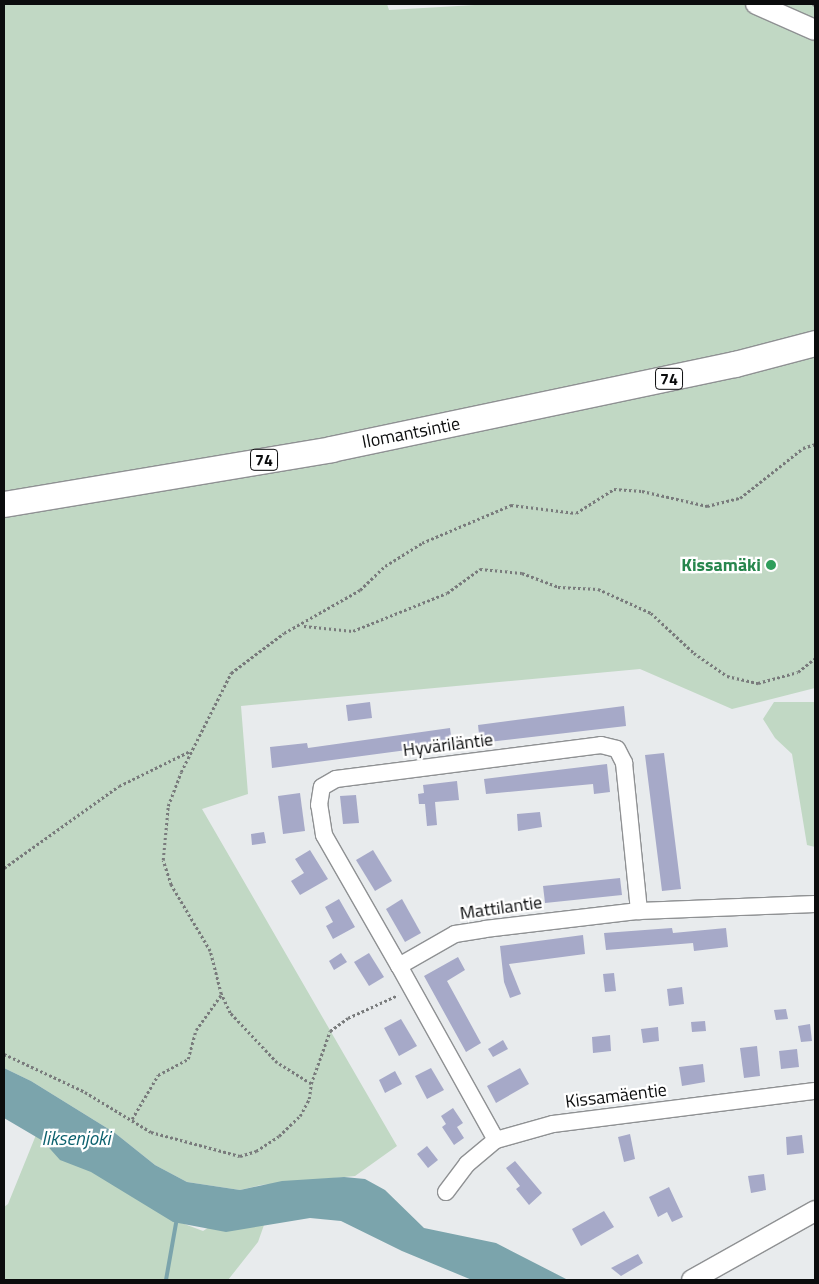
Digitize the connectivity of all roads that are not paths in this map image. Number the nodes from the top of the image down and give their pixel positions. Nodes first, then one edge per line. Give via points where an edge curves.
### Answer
1 (756, 4) edge
2 (815, 30) edge
3 (815, 343) edge
4 (4, 504) edge
5 (815, 904) edge
6 (639, 910) junction
7 (399, 966) junction
8 (815, 1091) edge
9 (496, 1140) junction
10 (446, 1192) dead end
11 (815, 1211) edge
12 (692, 1280) edge

1 - 2 street
3 - 4 main road, Ilomantsintie / 74 via 735,364 331,449
5 - 6 street, Mattilantie
6 - 7 street, Mattilantie via 455,934
6 - 7 street, Hyväriläntie via 624,763 617,749 601,745 336,779 322,787 319,804 324,835
7 - 9 street
8 - 9 street, Kissamäentie via 553,1124
9 - 10 street, Kissamäentie via 467,1164
11 - 12 street

